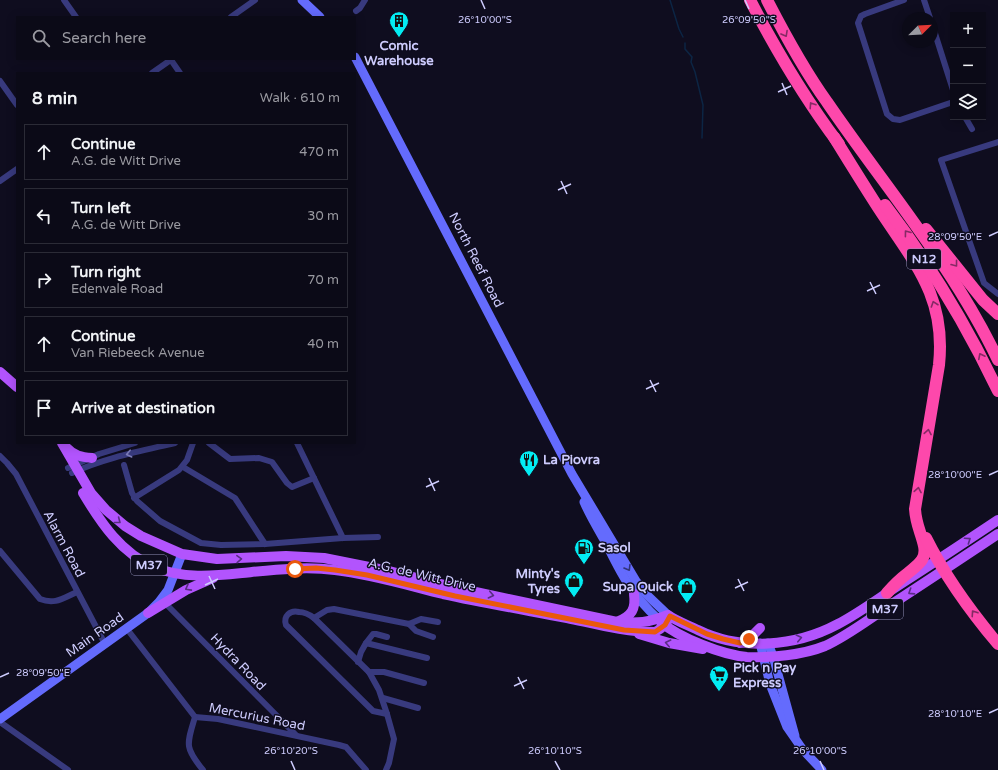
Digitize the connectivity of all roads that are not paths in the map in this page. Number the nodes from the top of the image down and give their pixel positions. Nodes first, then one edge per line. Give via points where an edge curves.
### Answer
1 (64, 0) edge
2 (255, 0) edge
3 (302, 0) edge
4 (365, 0) edge
5 (750, 0) edge
6 (767, 0) edge
7 (904, 0) edge
8 (924, 0) edge
9 (356, 11) dead end
10 (928, 12) edge
11 (75, 16) edge
12 (232, 16) edge
13 (319, 16) edge
14 (938, 43) edge
15 (356, 59) edge
16 (170, 60) edge
17 (172, 60) edge
18 (153, 72) edge
19 (179, 72) edge
20 (0, 81) edge
21 (951, 84) edge
22 (950, 103) edge
23 (16, 104) edge
24 (967, 120) edge
25 (972, 129) dead end
26 (834, 137) junction
27 (998, 142) edge
28 (859, 148) junction
29 (16, 170) edge
30 (0, 181) edge
31 (998, 294) edge
32 (998, 314) edge
33 (998, 360) edge
34 (0, 368) edge
35 (0, 372) edge
36 (16, 379) edge
37 (16, 386) edge
38 (998, 391) edge
39 (55, 444) edge
40 (63, 444) edge
41 (64, 444) edge
42 (132, 444) edge
43 (167, 444) edge
44 (193, 444) edge
45 (210, 444) edge
46 (297, 444) edge
47 (0, 456) edge
48 (92, 458) junction
49 (124, 465) dead end
50 (182, 467) junction
51 (73, 469) junction
52 (572, 475) junction
53 (314, 478) junction
54 (134, 498) junction
55 (915, 509) junction
56 (998, 520) edge
57 (998, 534) edge
58 (378, 537) dead end
59 (343, 538) junction
60 (266, 544) junction
61 (0, 551) edge
62 (182, 554) junction
63 (940, 566) junction
64 (368, 571) junction
65 (174, 573) junction
66 (225, 575) junction
67 (77, 592) junction
68 (887, 593) junction
69 (634, 594) junction
70 (165, 603) junction
71 (148, 614) junction
72 (314, 618) junction
73 (665, 619) junction
74 (438, 622) dead end
75 (409, 624) junction
76 (620, 626) junction
77 (127, 628) junction
78 (760, 628) dead end
79 (433, 637) dead end
80 (387, 638) dead end
81 (740, 643) junction
82 (764, 643) junction
83 (105, 644) junction
84 (366, 644) junction
85 (998, 644) edge
86 (734, 655) junction
87 (768, 657) junction
88 (427, 658) dead end
89 (358, 662) junction
90 (369, 672) junction
91 (424, 683) dead end
92 (382, 698) junction
93 (418, 708) dead end
94 (387, 714) junction
95 (195, 717) junction
96 (278, 719) junction
97 (0, 720) edge
98 (270, 730) junction
99 (296, 735) junction
100 (68, 770) edge
101 (203, 770) edge
102 (366, 770) edge
103 (386, 770) edge
104 (822, 770) edge

1 - 11 street
2 - 12 street
3 - 13 main road
4 - 9 street
26 -> 5 highway, N12 via 789,68
6 -> 28 highway, N12 via 826,102
7 - 22 street via 865,14 858,25 887,114 900,120
8 - 10 street
14 - 21 street
15 - 52 main road, North Reef Road
16 - 18 street
17 - 19 street
20 - 23 street
24 - 25 street
38 -> 26 highway, N12 via 948,296 911,239
55 -> 26 highway via 939,365 940,330 936,309 928,286 916,264
27 - 31 street via 941,160 984,283
28 -> 32 highway via 983,300
28 - 33 highway, N12 via 963,297
29 - 30 street
34 - 36 main road
35 - 37 main road
39 - 51 main road, A.G. de Witt Drive / M37
40 - 51 main road, A.G. de Witt Drive / M37
41 - 48 main road via 74,454
42 - 48 street
43 -> 51 street
44 - 50 street
45 - 53 street via 230,459 259,458 272,462 292,487
46 - 53 street
47 - 67 street, Alarm Road via 16,474
48 - 51 street
49 - 54 street
50 - 54 street
50 - 60 street via 235,498
51 -> 62 main road, A.G. de Witt Drive / M37 via 94,498 115,519 156,544
51 - 65 main road, A.G. de Witt Drive / M37 via 100,520 121,545 148,564
52 - 69 main road, North Reef Road via 591,518
52 -> 73 main road, North Reef Road via 636,581
53 - 59 street
54 - 60 street via 156,518 201,543
55 - 63 highway
55 - 68 highway via 924,555 919,565
63 -> 56 main road, M37
57 - 63 main road, M37
58 - 59 street
59 - 60 street
61 - 67 street via 40,599 55,602
62 -> 64 main road, A.G. de Witt Drive / M37 via 217,559 303,556 324,558
62 - 65 main road, Main Road
63 - 68 main road, M37
85 -> 63 highway
63 -> 87 main road, M37 via 857,628 824,646
64 - 66 main road, A.G. de Witt Drive / M37 via 316,568
64 - 76 main road, A.G. de Witt Drive / M37 via 457,588
65 - 66 main road, A.G. de Witt Drive / M37
65 - 71 main road, Main Road via 164,596
66 -> 70 main road via 193,586
67 - 83 street, Alarm Road
82 -> 68 main road, M37 via 822,632
69 - 73 main road, North Reef Road via 643,605
69 - 76 main road via 632,612
70 - 71 main road
70 - 96 street, Hydra Road
71 - 77 main road, Main Road
72 - 75 street via 334,609
72 - 89 street
72 - 94 street via 294,612 289,613 285,620 286,624 374,710
73 - 76 main road, A.G. de Witt Drive / M37 via 655,632
73 - 81 main road, M37
73 - 86 main road, M37 via 684,637
74 - 75 street via 421,619
75 - 79 street via 416,631
86 -> 76 main road via 669,644
77 - 83 main road, Main Road
77 - 95 street, Mercurius Road
78 - 81 main road via 749,639
80 - 84 street via 373,634
81 - 82 main road, M37
82 - 87 main road
83 - 97 main road, Main Road
84 - 88 street
84 - 89 street
86 - 87 main road, M37
87 - 104 main road via 770,684 787,727 803,750
89 - 90 street
90 - 91 street via 384,672
90 - 92 street
92 - 93 street
92 - 94 street
94 - 103 street via 394,739
95 - 98 street, Mercurius Road
95 - 101 street via 188,747 190,754
96 - 98 street
96 - 99 street, Hydra Road
97 - 100 street
98 - 99 street, Mercurius Road
99 - 102 street, Mercurius Road via 346,748

